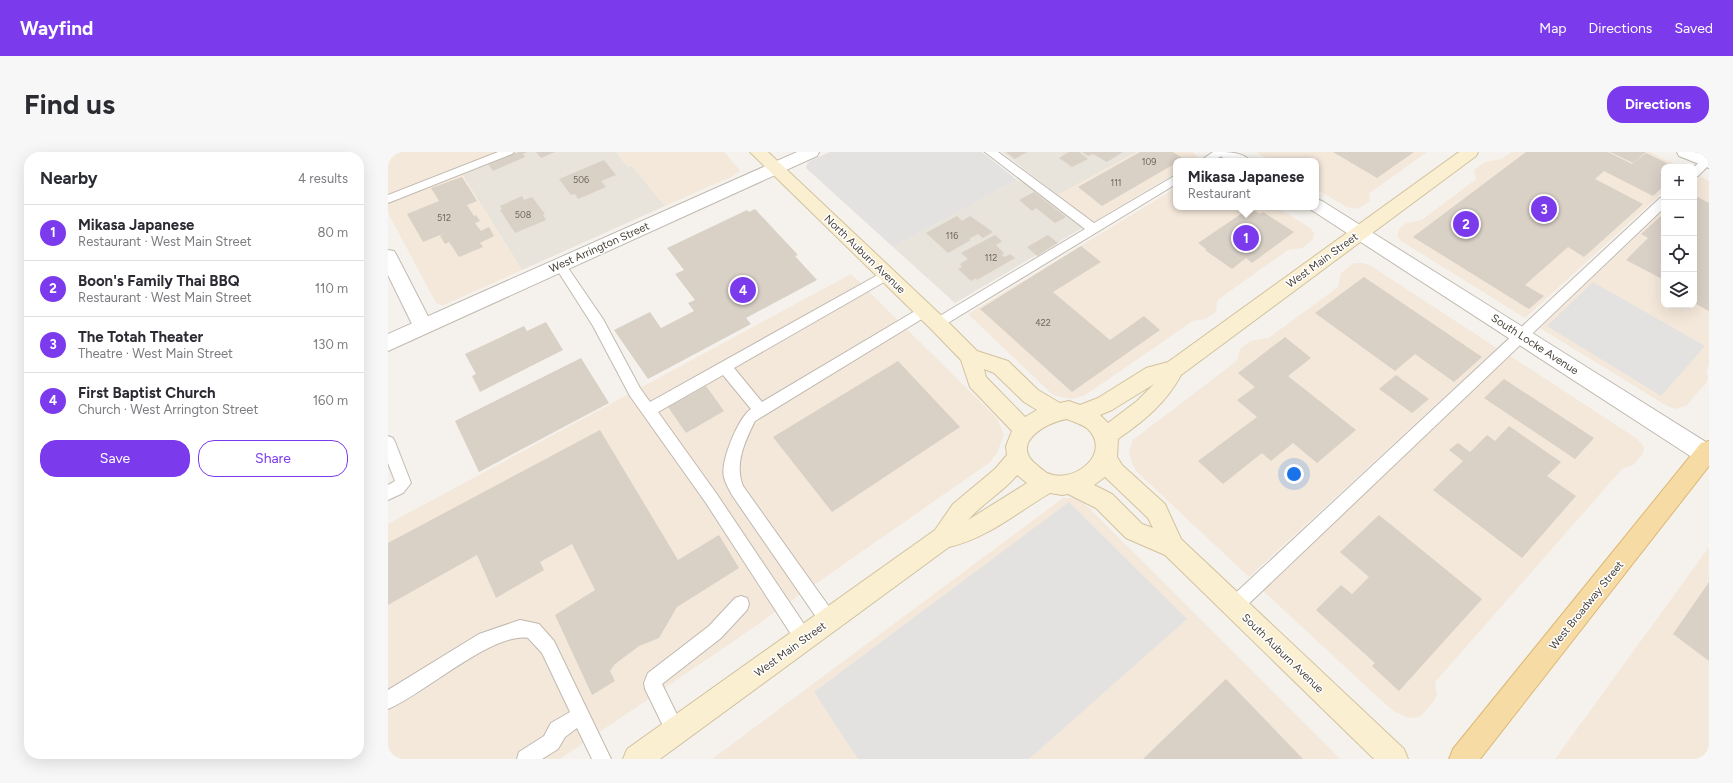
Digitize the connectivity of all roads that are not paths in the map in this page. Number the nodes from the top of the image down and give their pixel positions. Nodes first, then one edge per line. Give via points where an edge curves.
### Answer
1 (508, 152) edge
2 (758, 152) edge
3 (811, 152) edge
4 (991, 152) edge
5 (1221, 152) edge
6 (1225, 152) edge
7 (1470, 152) edge
8 (1685, 152) edge
9 (1211, 158) edge
10 (1236, 158) edge
11 (1704, 164) edge
12 (775, 168) junction
13 (1173, 181) edge
14 (388, 199) edge
15 (1661, 204) edge
16 (1319, 207) edge
17 (1094, 229) junction
18 (1360, 232) junction
19 (388, 256) edge
20 (560, 265) junction
21 (887, 275) junction
22 (931, 317) junction
23 (423, 326) junction
24 (1522, 335) junction
25 (388, 343) edge
26 (970, 357) junction
27 (725, 367) junction
28 (1174, 369) junction
29 (650, 410) junction
30 (760, 410) junction
31 (1056, 411) junction
32 (1080, 414) junction
33 (1024, 430) junction
34 (1106, 436) junction
35 (388, 442) edge
36 (1708, 453) edge
37 (1018, 457) junction
38 (1106, 459) junction
39 (1046, 484) junction
40 (1071, 484) junction
41 (388, 493) edge
42 (943, 538) junction
43 (1173, 547) junction
44 (741, 604) dead end
45 (1234, 606) junction
46 (829, 621) junction
47 (804, 639) junction
48 (388, 700) edge
49 (580, 715) junction
50 (676, 731) junction
51 (526, 759) edge
52 (602, 759) edge
53 (637, 759) edge
54 (1394, 759) edge
55 (1463, 759) edge

1 - 14 lane
2 - 12 main road, North Auburn Avenue
3 - 12 street, West Arrington Street
4 - 17 lane
5 - 9 lane
6 - 10 street
7 - 18 main road, West Main Street
8 - 11 street
12 - 20 street, West Arrington Street
12 - 21 main road, North Auburn Avenue
13 - 17 lane
15 - 24 lane
16 - 18 street, South Locke Avenue
17 - 22 lane
18 - 24 street, South Locke Avenue
18 - 28 main road, West Main Street
19 - 23 street
20 - 23 street, West Arrington Street
20 - 29 lane via 598,323 635,392
21 - 22 main road, North Auburn Avenue
21 - 27 lane
22 - 26 main road, North Auburn Avenue
22 - 30 lane
23 - 25 street, West Arrington Street
24 - 36 street, South Locke Avenue
24 - 45 lane
26 - 31 main road, North Auburn Avenue via 1001,367 1031,396
26 - 33 main road, North Auburn Avenue via 977,380
27 - 29 lane
27 - 30 lane
28 - 32 main road, West Main Street via 1153,374 1105,404
28 - 34 main road, West Main Street via 1166,384 1143,411
29 - 47 lane
30 - 46 lane via 750,417 736,444 731,476 737,490
31 - 32 main road via 1069,410
31 - 33 main road via 1033,422
32 - 34 main road via 1101,428
33 - 37 main road via 1017,446
34 - 38 main road
35 - 41 lane via 403,482
36 - 55 main road, West Broadway Street
37 - 39 main road via 1024,468
37 - 42 main road, West Main Street via 1001,477 952,520
38 - 40 main road via 1099,470 1086,479
38 - 43 main road, South Auburn Avenue via 1114,472 1157,511
39 - 40 main road
39 - 42 main road, West Main Street via 1027,494 1001,514 964,532
40 - 43 main road, South Auburn Avenue via 1104,501 1134,531
42 - 46 main road, West Main Street
43 - 45 main road, South Auburn Avenue
44 - 50 lane via 715,632 653,681 652,685
45 - 54 main road, South Auburn Avenue
46 - 47 main road, West Main Street
47 - 50 main road, West Main Street
48 - 49 lane via 485,640 520,628 533,630 548,647
49 - 51 lane via 558,730 551,742
49 - 52 lane
50 - 53 main road, West Main Street

